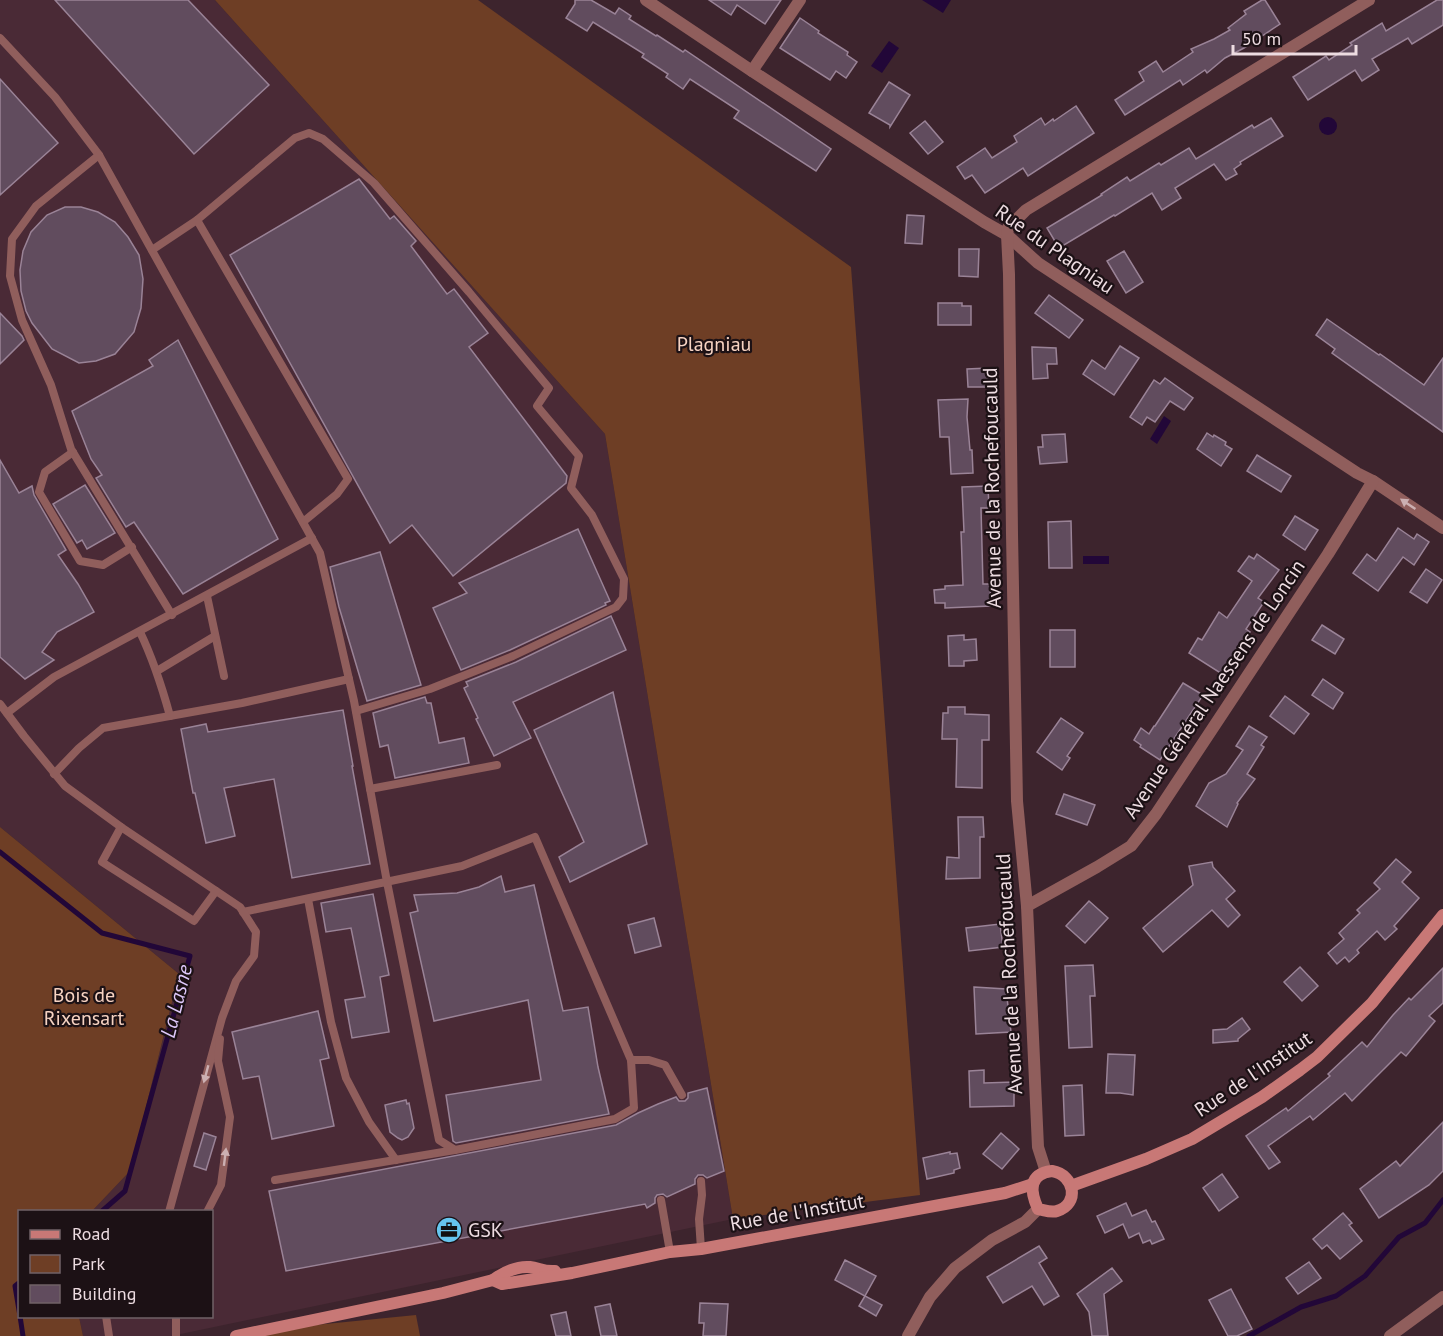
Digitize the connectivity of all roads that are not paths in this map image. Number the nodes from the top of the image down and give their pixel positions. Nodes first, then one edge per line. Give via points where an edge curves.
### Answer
1 (646, 0) edge
2 (800, 0) edge
3 (1369, 0) edge
4 (0, 38) edge
5 (752, 71) junction
6 (99, 155) junction
7 (197, 220) junction
8 (1007, 235) junction
9 (152, 250) junction
10 (73, 452) junction
11 (1373, 481) junction
12 (303, 522) junction
13 (1443, 528) edge
14 (312, 538) junction
15 (132, 547) junction
16 (207, 596) junction
17 (172, 615) junction
18 (140, 632) junction
19 (215, 636) junction
20 (157, 671) junction
21 (224, 676) dead end
22 (349, 679) junction
23 (0, 704) edge
24 (356, 711) junction
25 (7, 713) junction
26 (170, 716) junction
27 (497, 765) dead end
28 (54, 774) junction
29 (370, 789) junction
30 (121, 827) junction
31 (387, 882) junction
32 (216, 891) junction
33 (308, 899) junction
34 (1027, 906) junction
35 (243, 912) junction
36 (1443, 915) edge
37 (222, 1018) junction
38 (631, 1060) junction
39 (682, 1095) dead end
40 (455, 1150) junction
41 (396, 1160) junction
42 (1046, 1172) junction
43 (275, 1180) dead end
44 (701, 1181) dead end
45 (1033, 1184) junction
46 (1071, 1186) junction
47 (661, 1200) dead end
48 (1038, 1209) junction
49 (171, 1210) edge
50 (208, 1210) edge
51 (701, 1249) junction
52 (670, 1252) junction
53 (1443, 1297) edge
54 (106, 1318) edge
55 (176, 1318) edge
56 (109, 1336) edge
57 (176, 1336) edge
58 (236, 1336) edge
59 (908, 1336) edge
60 (1390, 1336) edge

1 - 5 street, Rue du Plagniau
2 - 5 street
3 - 8 street via 1026,210 1008,228
4 - 6 lane via 55,97
5 - 8 street, Rue du Plagniau
6 - 9 lane
6 - 10 lane via 36,206 12,239 10,276 22,320 51,385
7 - 9 lane
7 - 12 lane via 348,479 337,494
7 - 24 lane via 295,138 309,133 323,139 374,183 549,388 537,406 579,456 571,488 592,515 624,579 623,598 616,607 513,656 430,689
8 - 11 street, Rue du Plagniau via 1038,263
8 - 34 street, Avenue de la Rochefoucauld via 1017,801
9 - 12 lane
10 - 15 lane
10 - 15 lane via 45,472 39,492 80,561 103,565
13 -> 11 street, Rue du Plagniau
11 - 34 street, Avenue Général Naessens de Loncin via 1163,804 1131,846
12 - 14 lane
14 - 16 lane
14 - 22 lane via 320,553
15 - 17 lane
16 - 17 lane
16 - 19 lane
17 - 18 lane
18 - 20 lane
18 - 25 lane via 54,677
19 - 20 lane
19 - 21 lane
20 - 26 lane
22 - 24 lane
22 - 26 lane
23 - 25 lane
24 - 29 lane
25 - 28 lane
26 - 28 lane via 103,728
27 - 29 lane
28 - 30 lane
29 - 31 lane
30 - 32 lane
30 - 32 lane via 102,862 194,921
31 - 33 lane
31 - 38 lane via 462,866 535,837
31 - 40 lane via 439,1140
32 - 35 lane
33 - 35 lane
33 - 41 lane via 346,1078 369,1122
34 - 42 street, Avenue de la Rochefoucauld via 1038,1147
35 - 37 lane via 256,932 254,956 236,981
36 - 46 street, Rue de l'Institut via 1372,1003 1300,1070 1192,1139
37 -> 49 lane
50 -> 37 lane via 221,1185 230,1117 218,1061
38 - 39 lane via 664,1065
38 - 40 lane via 636,1111 615,1119
40 - 41 lane
41 - 43 lane
42 - 45 street
42 - 46 street via 1059,1172
44 - 51 lane
45 - 48 street via 1032,1197
45 - 51 street, Rue de l'Institut via 1005,1193
46 - 48 street via 1071,1198 1063,1208 1051,1212
47 - 52 lane
48 - 59 street via 1025,1222 992,1240 955,1268 930,1297
51 - 52 street, Rue de l'Institut
52 - 58 street, Rue de l'Institut via 567,1274 502,1284 493,1280
53 - 60 street
54 - 56 lane
55 - 57 lane

